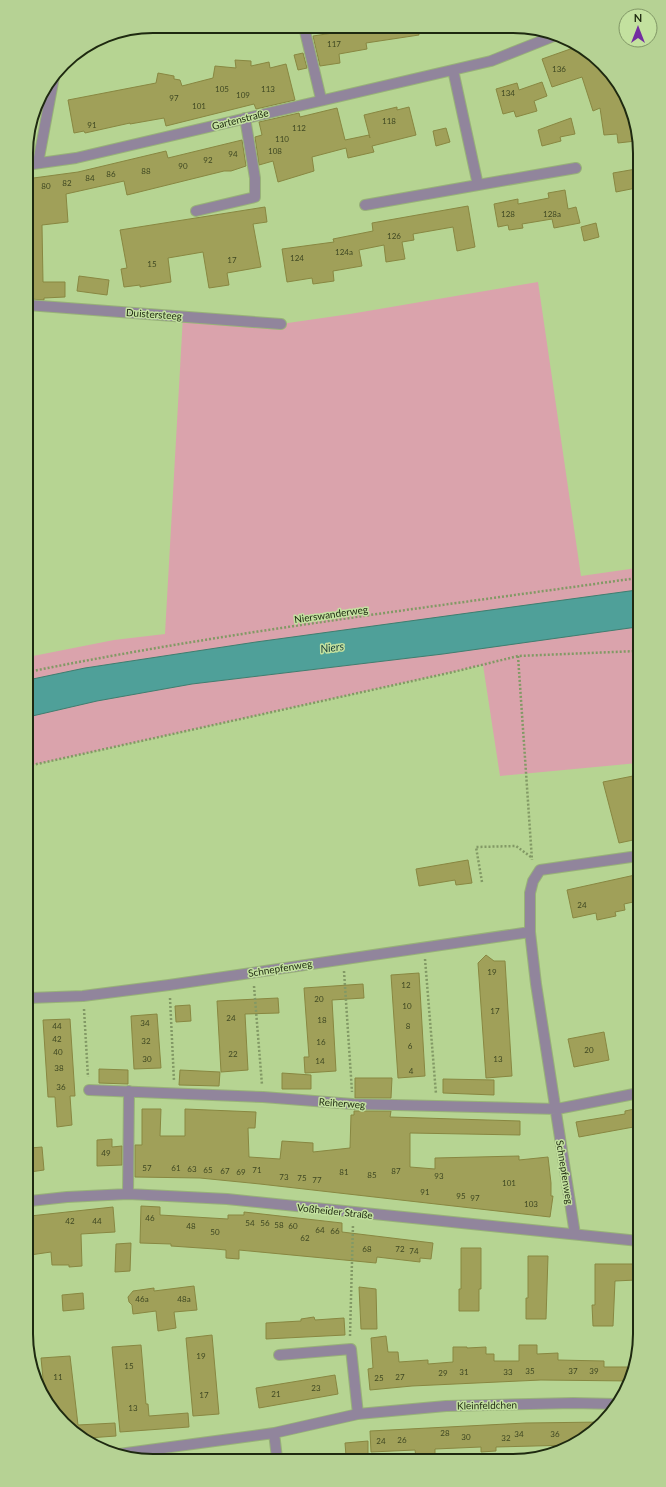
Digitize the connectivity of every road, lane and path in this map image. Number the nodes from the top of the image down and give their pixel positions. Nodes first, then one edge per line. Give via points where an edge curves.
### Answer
1 (305, 33) edge
2 (549, 38) edge
3 (453, 70) junction
4 (52, 88) edge
5 (321, 99) junction
6 (245, 118) junction
7 (38, 163) junction
8 (33, 164) edge
9 (576, 168) dead end
10 (478, 185) junction
11 (365, 204) dead end
12 (196, 211) dead end
13 (33, 305) edge
14 (281, 324) dead end
15 (633, 579) edge
16 (633, 651) edge
17 (518, 656) junction
18 (33, 671) edge
19 (33, 765) edge
20 (633, 857) edge
21 (532, 858) junction
22 (533, 880) junction
23 (482, 882) dead end
24 (530, 932) junction
25 (424, 947) junction
26 (343, 958) junction
27 (252, 972) junction
28 (169, 985) junction
29 (83, 996) junction
30 (33, 998) edge
31 (89, 1090) joint
32 (129, 1090) junction
33 (174, 1093) junction
34 (633, 1094) edge
35 (262, 1097) junction
36 (353, 1104) junction
37 (436, 1106) junction
38 (557, 1110) junction
39 (128, 1194) junction
40 (33, 1201) edge
41 (354, 1213) junction
42 (575, 1234) junction
43 (633, 1240) edge
44 (351, 1349) junction
45 (279, 1355) dead end
46 (611, 1404) edge
47 (358, 1414) junction
48 (274, 1433) junction
49 (132, 1452) edge
50 (277, 1454) edge

1 - 5 street
2 - 3 street, Gartenstraße via 490,61
3 - 5 street, Gartenstraße
3 - 10 street
4 - 7 street
5 - 6 street, Gartenstraße
6 - 7 street, Gartenstraße via 76,158
6 - 12 street via 255,178 255,197
7 - 8 street, Gartenstraße
9 - 10 street
10 - 11 street
13 - 14 street, Duistersteeg
15 - 18 path, Nierswanderweg via 270,631 82,660
16 - 17 path
17 - 19 path
17 - 21 path
20 - 22 street via 540,870
21 - 22 path
21 - 23 path via 516,846 476,848
22 - 24 street, Schnepfenweg via 530,893
24 - 25 street, Schnepfenweg
24 - 38 street, Schnepfenweg
25 - 26 street, Schnepfenweg
25 - 37 path
26 - 27 street, Schnepfenweg
26 - 36 path
27 - 28 street, Schnepfenweg
27 - 35 path
28 - 29 street, Schnepfenweg
28 - 33 path
29 - 30 street, Schnepfenweg
29 - 31 path
31 - 32 street, Reiherweg
32 - 33 street, Reiherweg
32 - 39 street
33 - 35 street, Reiherweg
34 - 38 street
35 - 36 street, Reiherweg
36 - 37 street, Reiherweg
37 - 38 street, Reiherweg
38 - 42 street, Schnepfenweg
39 - 40 street, Voßheider Straße
39 - 41 street, Voßheider Straße via 226,1199
41 - 42 street, Voßheider Straße
41 - 44 path
42 - 43 street, Voßheider Straße
44 - 45 street
44 - 47 street
46 - 47 street, Kleinfeldchen via 446,1406
47 - 48 street, Kleinfeldchen
48 - 49 street, Kleinfeldchen
48 - 50 street

